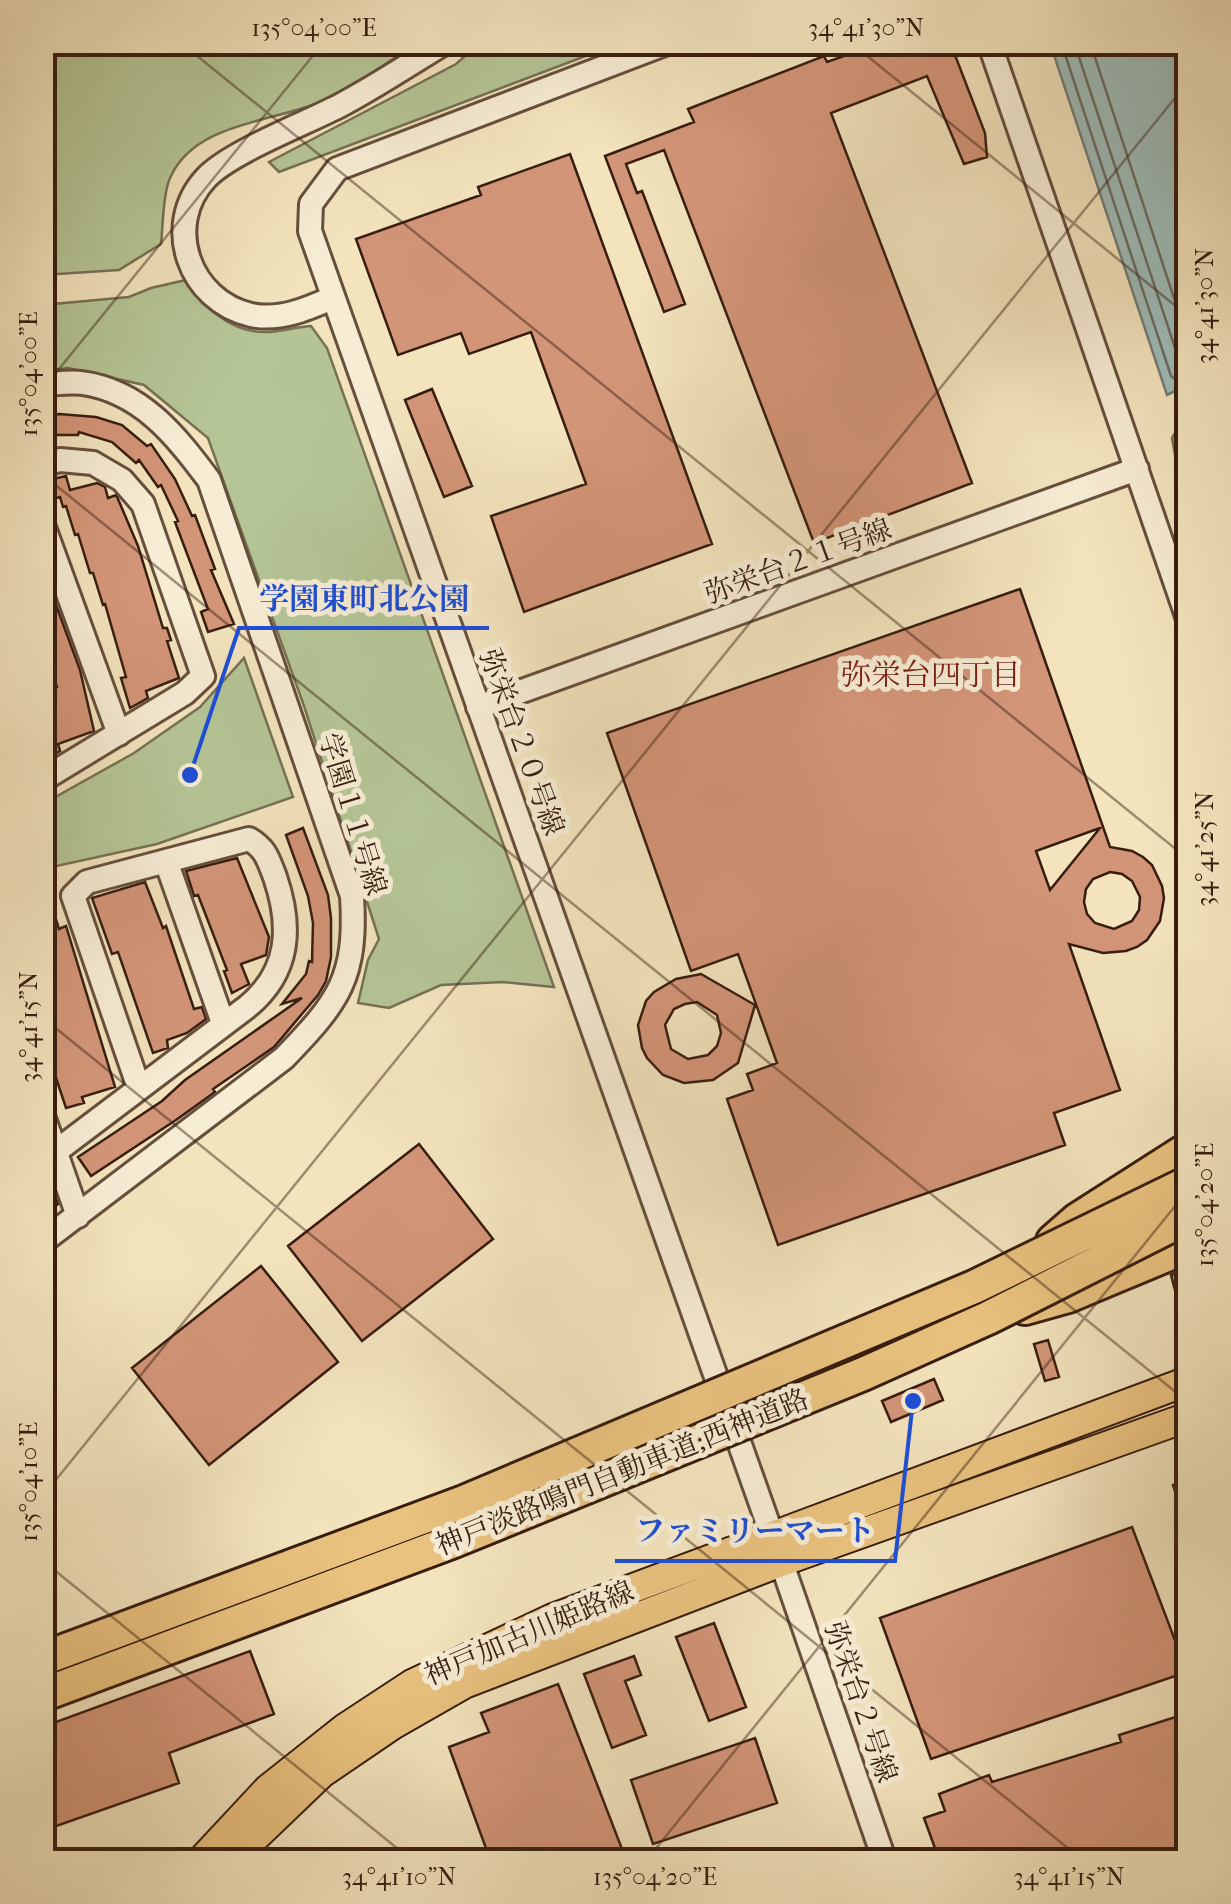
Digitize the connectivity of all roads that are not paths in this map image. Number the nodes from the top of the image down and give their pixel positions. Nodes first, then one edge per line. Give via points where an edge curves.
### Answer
1 (446, 42) edge
2 (670, 42) edge
3 (989, 42) edge
4 (332, 298) junction
5 (42, 384) edge
6 (42, 464) edge
7 (1137, 468) junction
8 (42, 522) edge
9 (1188, 618) edge
10 (478, 708) junction
11 (119, 734) junction
12 (42, 780) edge
13 (166, 861) junction
14 (224, 1024) junction
15 (140, 1088) junction
16 (42, 1113) edge
17 (1188, 1149) edge
18 (49, 1157) edge
19 (1188, 1183) edge
20 (78, 1216) junction
21 (1188, 1218) edge
22 (42, 1242) edge
23 (1188, 1246) edge
24 (1031, 1261) junction
25 (988, 1318) junction
26 (1188, 1381) edge
27 (1188, 1417) edge
28 (777, 1549) junction
29 (42, 1659) edge
30 (42, 1695) edge
31 (200, 1862) edge
32 (230, 1862) edge
33 (885, 1862) edge

1 - 4 street via 220,166 189,200 183,225 188,262 226,306 253,316 284,316
2 - 4 street, 弥栄台２０号線 via 337,169 311,204 310,231
3 - 7 street
4 - 10 street, 弥栄台２０号線
5 - 20 street, 学園１１号線 via 82,383 132,400 169,427 209,480 352,896 355,939 342,988 284,1058
6 - 11 street via 92,463 122,480 143,504 203,676
7 - 9 street
7 - 10 street, 弥栄台２１号線
8 - 11 street
10 - 28 street, 弥栄台２０号線
11 - 12 street
13 - 14 street
13 - 14 street via 250,839 264,848 285,906 286,938 266,991
13 - 15 street via 86,882 73,896
14 - 15 street
15 - 18 street
16 - 18 street
17 - 24 highway, bridge via 1077,1220
18 - 20 street
19 - 24 highway, 神戸淡路鳴門自動車道;西神道路, bridge
20 - 22 street, 学園１１号線
21 - 25 highway, 神戸淡路鳴門自動車道;西神道路, bridge
23 - 25 highway, bridge via 1068,1296
24 - 29 highway, 神戸淡路鳴門自動車道;西神道路, bridge via 464,1502
25 - 30 highway, 神戸淡路鳴門自動車道;西神道路, bridge via 454,1540
26 - 28 main road, 神戸加古川姫路線
27 - 28 main road, 神戸加古川姫路線
28 - 31 main road, 神戸加古川姫路線 via 553,1618 412,1684 268,1789
28 - 32 main road, 神戸加古川姫路線 via 464,1684 394,1724 322,1773
28 - 33 street, 弥栄台２号線

